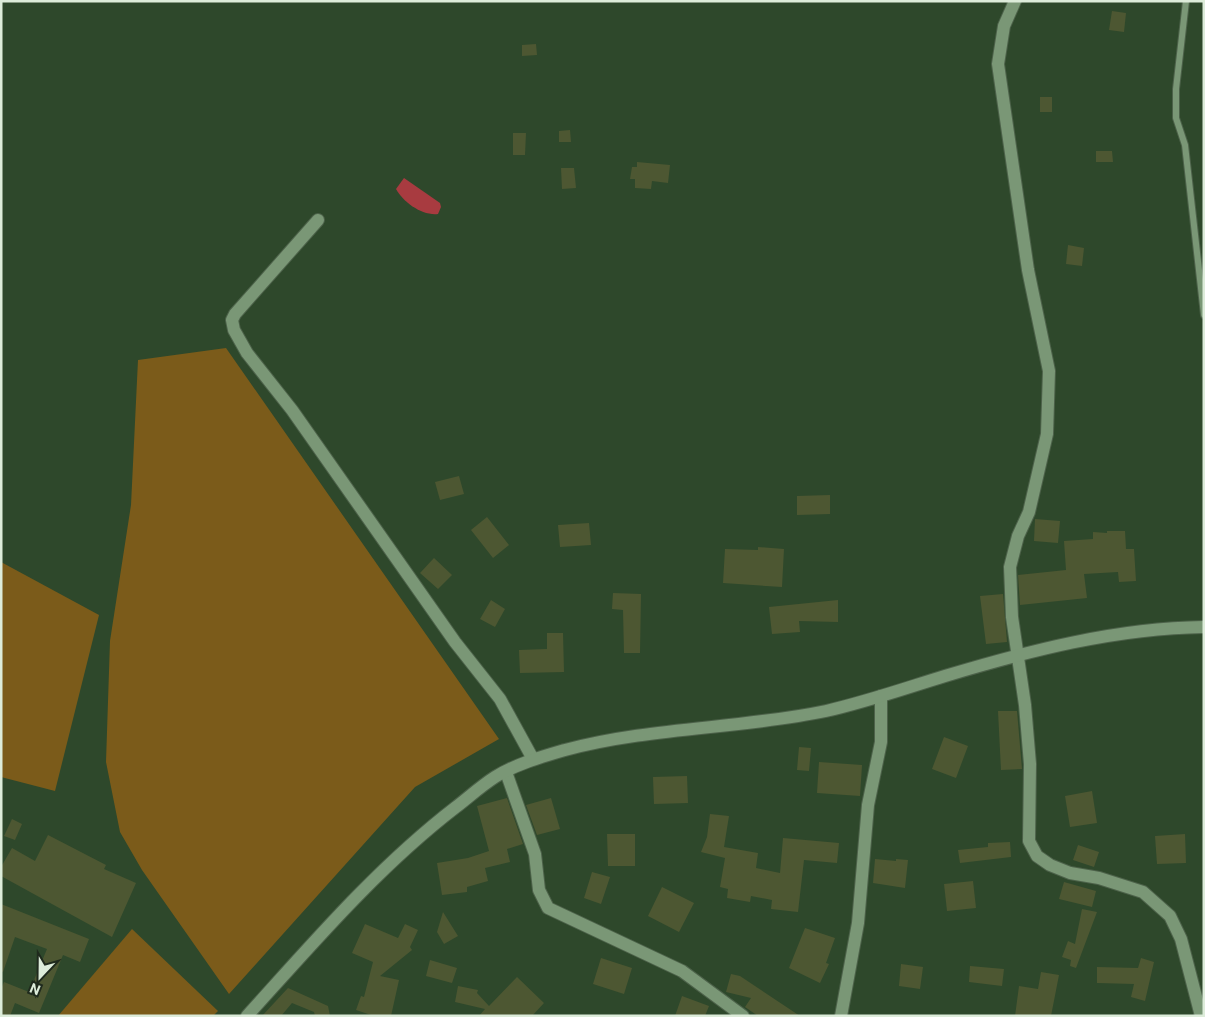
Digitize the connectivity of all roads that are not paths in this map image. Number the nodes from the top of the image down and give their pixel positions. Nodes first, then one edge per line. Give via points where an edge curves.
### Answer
1 (1015, 1) edge
2 (1186, 1) edge
3 (318, 220) dead end
4 (1204, 315) edge
5 (1204, 627) edge
6 (1017, 657) junction
7 (881, 696) junction
8 (532, 759) junction
9 (506, 772) junction
10 (247, 1016) edge
11 (743, 1016) edge
12 (841, 1016) edge
13 (1201, 1016) edge

1 - 6 street via 1004,26 998,64 1028,270 1049,371 1047,434 1029,512 1018,536 1010,567
2 - 4 lane via 1176,118 1185,145
3 - 8 street via 235,314 232,320 234,330 247,353 292,410 455,642 500,699
5 - 6 street via 1139,632
6 - 7 street
6 - 13 street via 1030,764 1029,841 1037,856 1050,865 1143,892 1170,916 1181,939
7 - 8 street via 783,719 658,732 587,744
7 - 12 street via 881,742 868,805 858,923
8 - 9 street
9 - 10 street via 496,776 436,823 380,873
9 - 11 street via 533,846 540,890 548,908 682,971

